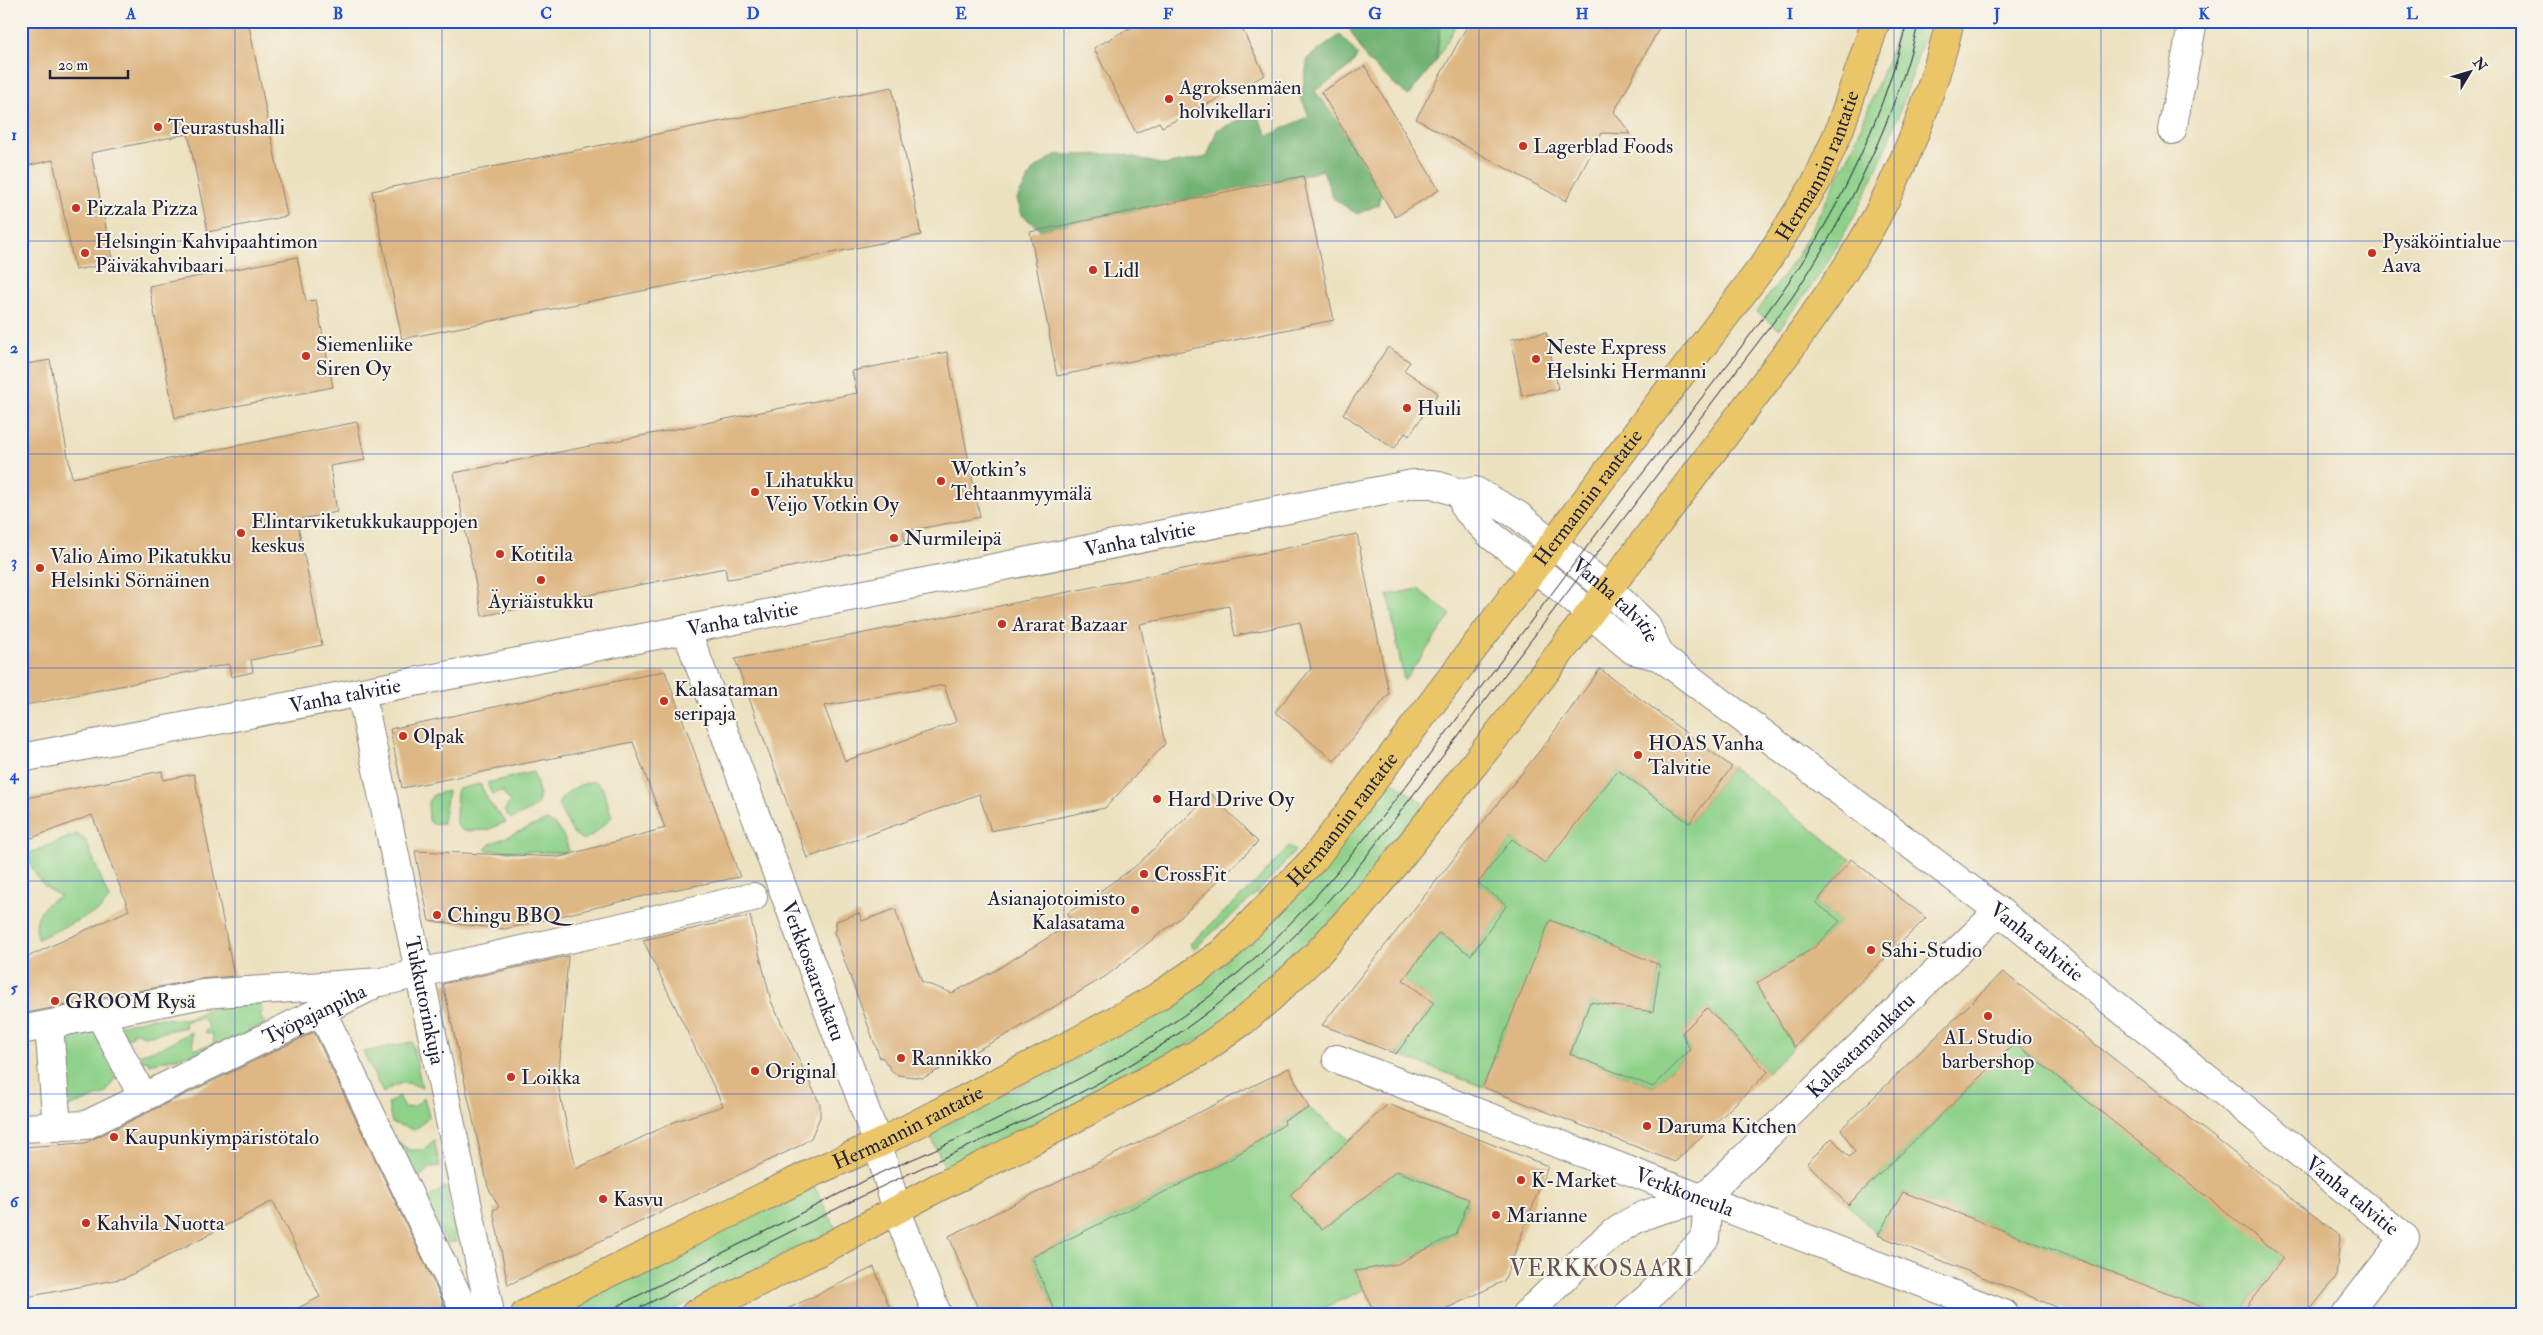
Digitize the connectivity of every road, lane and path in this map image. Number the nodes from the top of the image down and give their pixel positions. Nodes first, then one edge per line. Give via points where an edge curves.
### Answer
1 (1876, 21) edge
2 (1950, 21) edge
3 (2193, 21) edge
4 (2172, 130) dead end
5 (1462, 494) junction
6 (1552, 544) junction
7 (1535, 567) junction
8 (1608, 589) junction
9 (1590, 612) junction
10 (686, 629) junction
11 (1661, 657) junction
12 (361, 692) junction
13 (21, 758) edge
14 (753, 897) dead end
15 (1999, 911) junction
16 (418, 973) junction
17 (381, 982) junction
18 (320, 1010) junction
19 (100, 1015) junction
20 (49, 1025) junction
21 (21, 1030) edge
22 (1337, 1059) dead end
23 (143, 1097) junction
24 (57, 1127) junction
25 (21, 1128) edge
26 (878, 1144) junction
27 (1701, 1200) junction
28 (897, 1211) junction
29 (478, 1311) edge
30 (1993, 1312) edge
31 (696, 1313) edge
32 (525, 1314) edge
33 (937, 1314) edge
34 (1526, 1314) edge
35 (1629, 1314) edge
36 (2346, 1314) edge

1 - 6 main road, Hermannin rantatie via 1839,131 1817,181 1791,225
2 - 8 main road via 1904,162 1882,208 1787,353
3 - 4 street
5 - 6 street, Vanha talvitie via 1475,491 1510,510
5 - 7 street, Vanha talvitie via 1465,508 1492,536
5 - 10 street, Vanha talvitie via 1433,484 1414,484
6 - 7 main road, Hermannin rantatie
6 - 8 street, Vanha talvitie
7 - 9 street, Vanha talvitie
7 - 26 main road, Hermannin rantatie via 1314,860 1222,953 1157,997
8 - 9 main road
8 - 11 street, Vanha talvitie via 1646,626
9 - 11 street, Vanha talvitie via 1633,650
9 - 28 main road via 1509,720 1371,893 1316,955 1270,998 1200,1052
10 - 12 street, Vanha talvitie
10 - 26 street, Verkkosaarenkatu
11 - 15 street, Vanha talvitie
12 - 13 street, Vanha talvitie
12 - 16 street, Tukkutorinkuja
14 - 16 street
15 - 27 street, Kalasatamankatu
15 - 36 street, Vanha talvitie via 2405,1238
16 - 17 street
16 - 29 street, Tukkutorinkuja
17 - 18 street, Työpajanpiha
17 - 19 street, Työpajanpiha via 203,994
18 - 23 street, Työpajanpiha
18 - 29 street, Tukkutorinkuja
19 - 20 street, Työpajanpiha
19 - 23 street
20 - 21 street, Työpajanpiha
20 - 24 street
22 - 27 street, Verkkoneula
23 - 24 street, Työpajanpiha via 86,1125
24 - 25 street, Työpajanpiha
26 - 28 street, Verkkosaarenkatu
26 - 32 main road, Hermannin rantatie via 814,1172
27 - 30 street, Verkkoneula
27 - 34 street via 1656,1210 1622,1227
27 - 35 street via 1707,1211 1705,1238
28 - 31 main road
28 - 33 street, Verkkosaarenkatu

